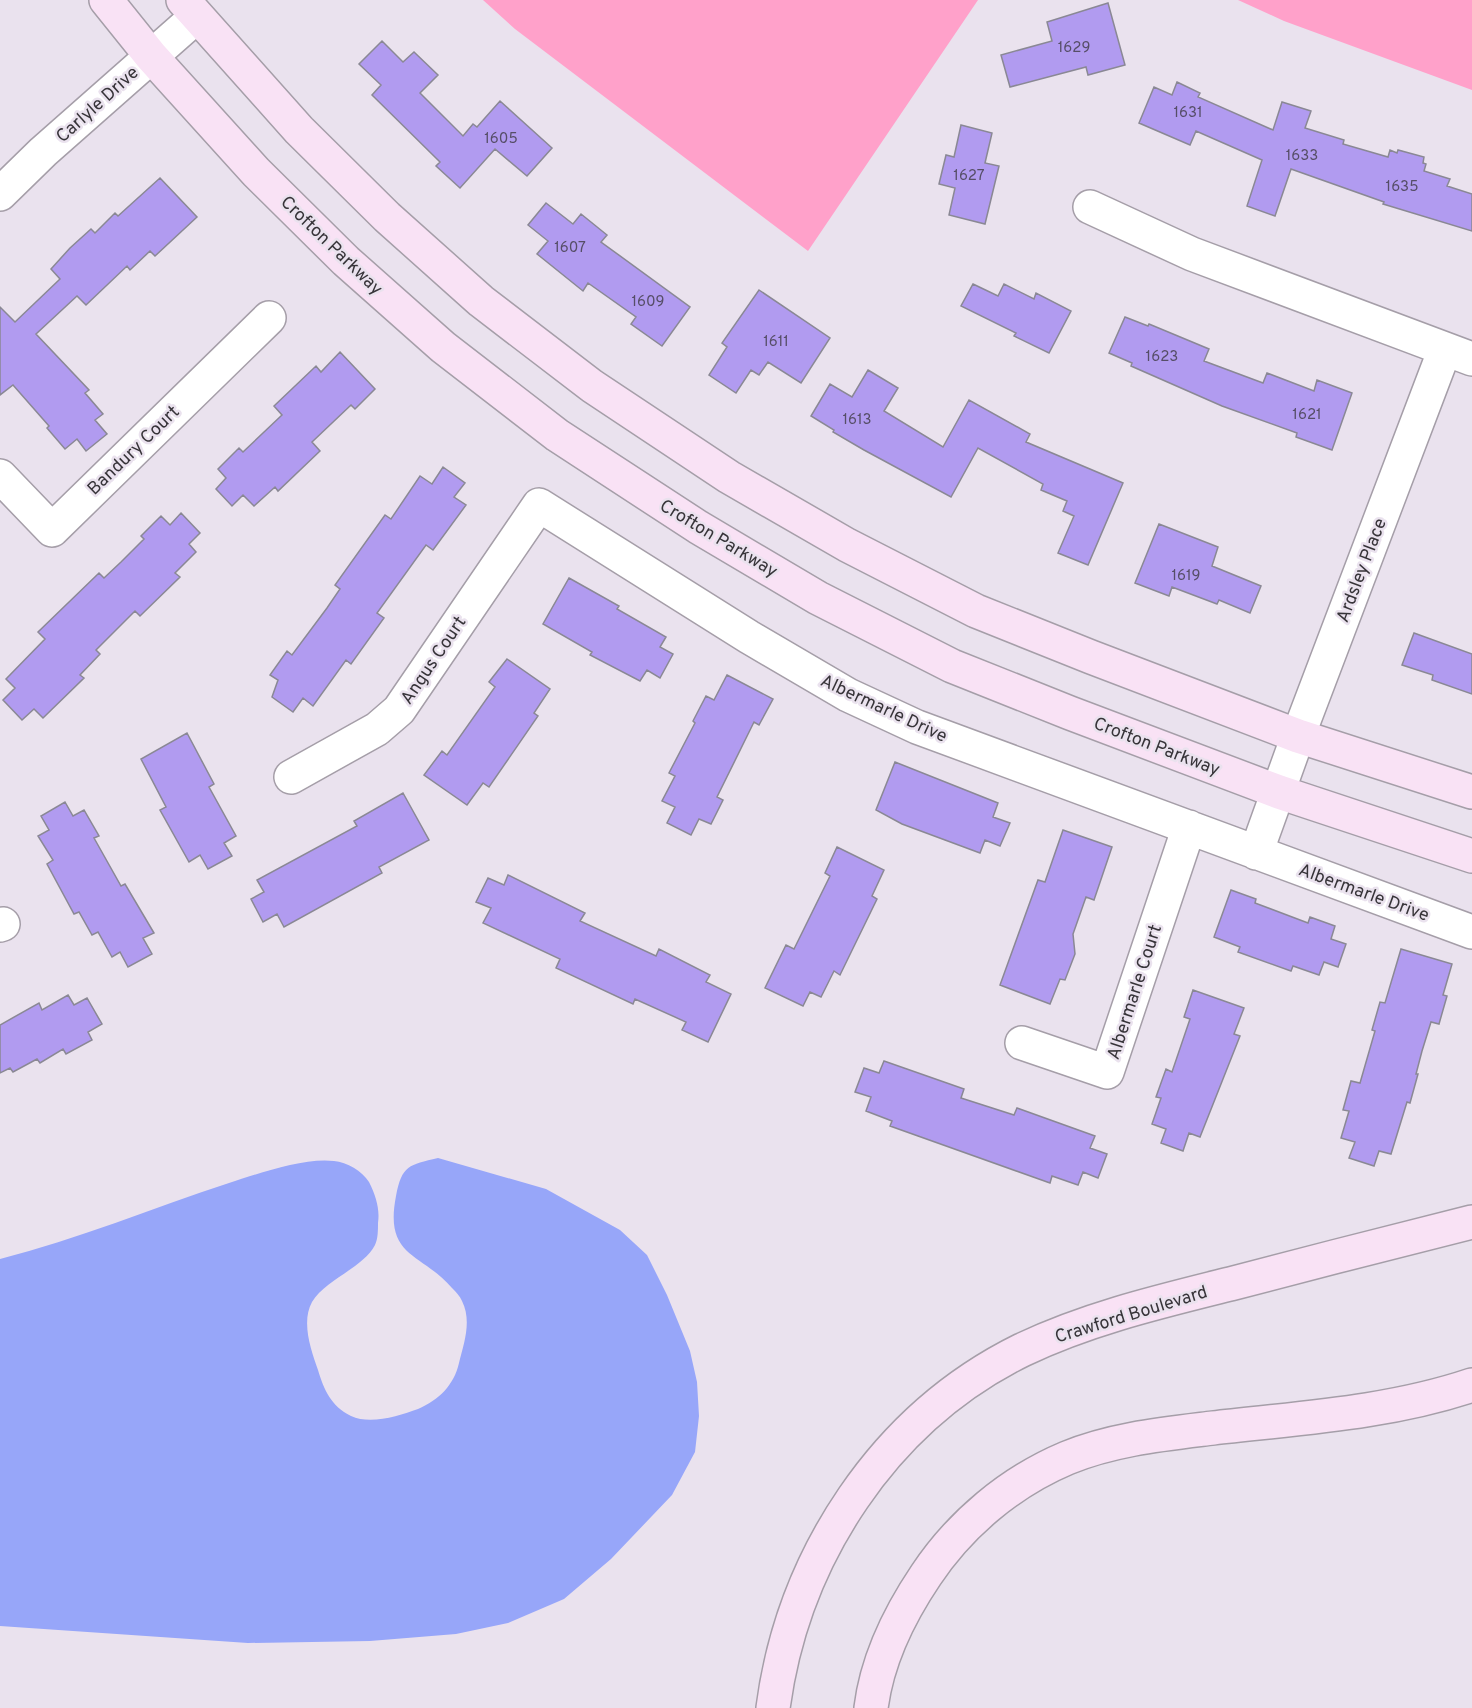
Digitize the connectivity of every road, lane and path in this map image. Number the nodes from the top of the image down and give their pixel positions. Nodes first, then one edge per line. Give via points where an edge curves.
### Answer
1 (106, 0) edge
2 (189, 8) edge
3 (151, 56) junction
4 (0, 194) edge
5 (1090, 207) dead end
6 (269, 318) dead end
7 (1459, 354) edge
8 (0, 476) edge
9 (539, 505) joint
10 (1298, 736) junction
11 (291, 777) dead end
12 (1279, 792) junction
13 (1472, 792) edge
14 (1189, 827) junction
15 (1256, 853) junction
16 (1472, 856) edge
17 (1472, 932) edge
18 (1022, 1043) dead end
19 (1472, 1222) edge
20 (1472, 1385) edge
21 (772, 1708) edge
22 (872, 1708) edge

1 - 3 street, Crofton Parkway
2 - 3 street, Carlyle Drive
2 - 10 street via 299,130 387,217 481,301 592,386 729,477 846,545 976,611
3 - 4 street, Carlyle Drive
3 - 12 street, Crofton Parkway via 256,172 346,261 443,347 557,435 698,527 818,598 952,666
5 - 7 street, Ardsley Place via 1201,258
6 - 8 street, Bandury Court via 52,530
7 - 10 street, Ardsley Place
9 - 11 street, Angus Court via 399,710 377,729
9 - 14 street, Albermarle Drive via 738,631 848,695 917,727
10 - 12 street, Ardsley Place
10 - 13 street
12 - 15 street
12 - 16 street, Crofton Parkway
14 - 15 street, Albermarle Drive
14 - 18 street, Albermarle Court via 1107,1072
15 - 17 street, Albermarle Drive
19 - 21 street, Crawford Boulevard via 1083,1325 1021,1351 962,1386 909,1429 864,1480 822,1547 795,1610
20 - 22 street via 1396,1406 1119,1442 1067,1458 1018,1483 977,1516 938,1558 907,1603 888,1642

